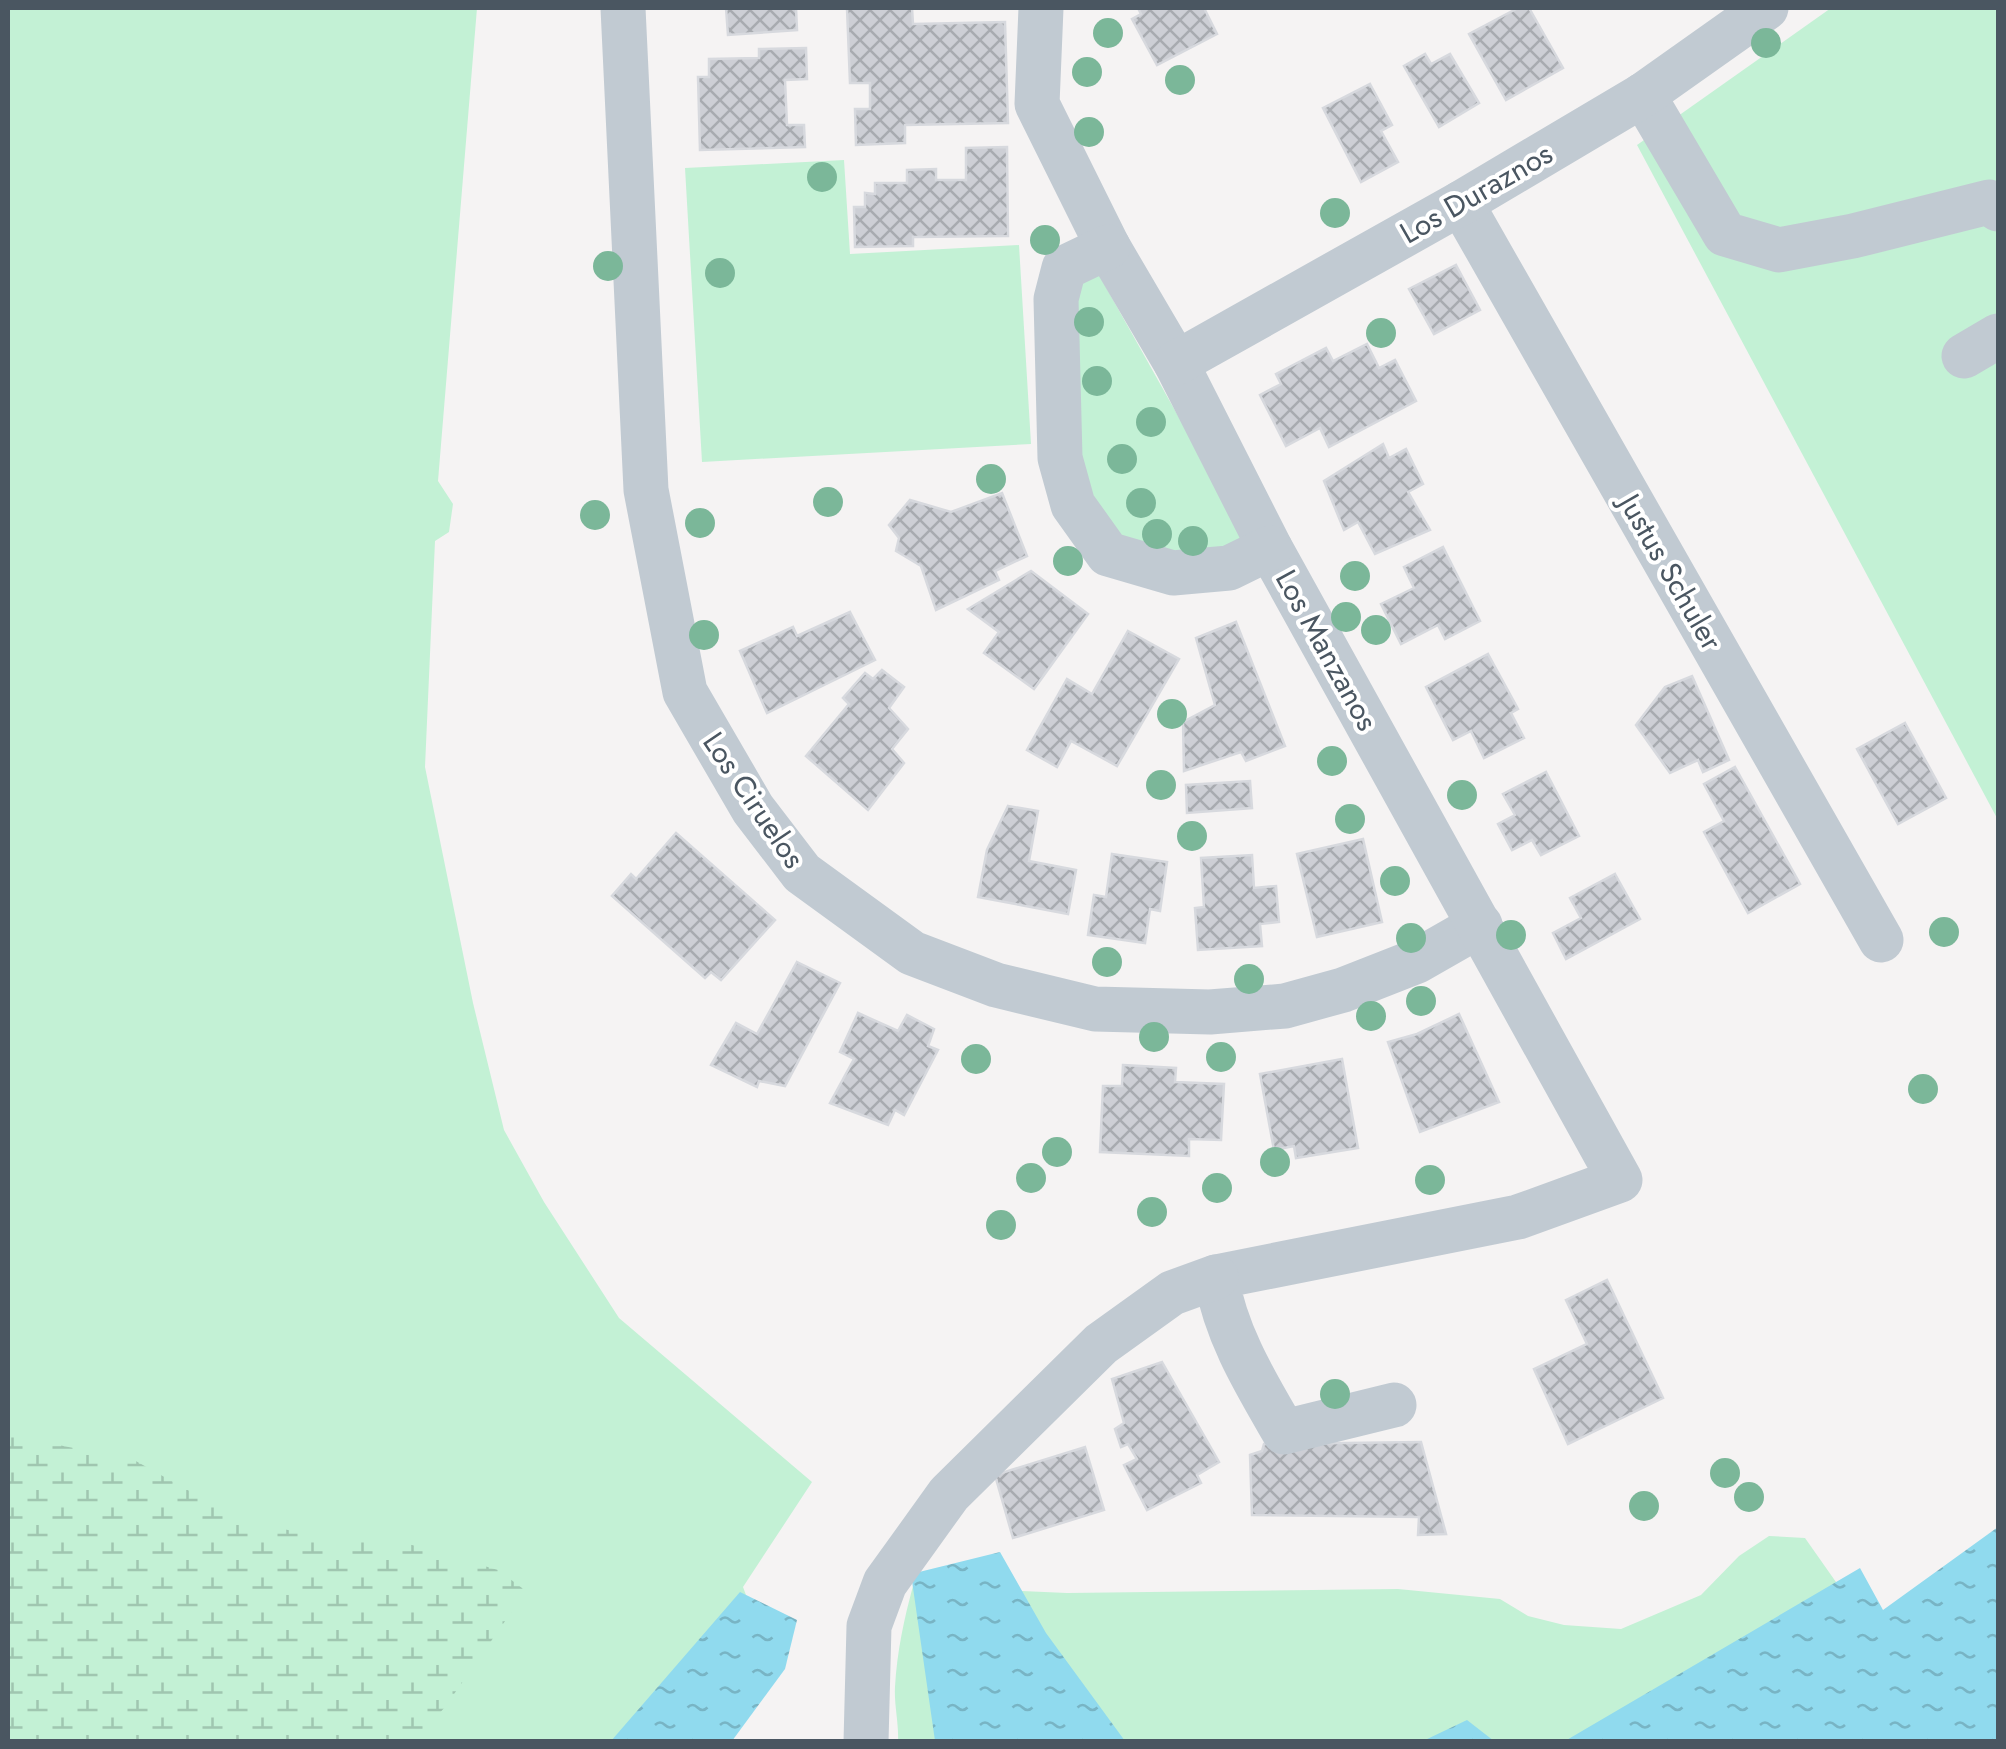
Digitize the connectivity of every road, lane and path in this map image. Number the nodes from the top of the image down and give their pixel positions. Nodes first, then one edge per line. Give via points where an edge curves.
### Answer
1 (623, 8) edge
2 (1041, 8) edge
3 (1766, 8) edge
4 (1643, 95) junction
5 (1460, 203) junction
6 (1998, 209) edge
7 (1108, 246) junction
8 (1176, 363) junction
9 (1270, 548) junction
10 (1480, 925) junction
11 (1881, 940) dead end
12 (1216, 1277) junction
13 (1394, 1405) dead end
14 (866, 1742) edge

1 - 10 street, Los Ciruelos via 646,490 685,692 753,809 802,872 912,953 996,986 1095,1009 1285,1006 1418,961
2 - 7 street, Los Manzanos via 1037,104
3 - 4 street, Los Duraznos
4 - 5 street, Los Duraznos
4 - 6 street via 1725,234 1779,250 1989,202
5 - 8 street, Los Duraznos
5 - 11 street, Justus Schuler
7 - 8 street, Los Manzanos
7 - 9 street via 1064,268 1056,299 1060,458 1073,504 1108,554 1174,574 1229,568
8 - 9 street, Los Manzanos
9 - 10 street, Los Manzanos
10 - 12 street, Los Manzanos via 1620,1180 1518,1217
12 - 13 street via 1241,1357 1284,1432
12 - 14 street via 1172,1293 1101,1344 949,1494 885,1583 870,1626

